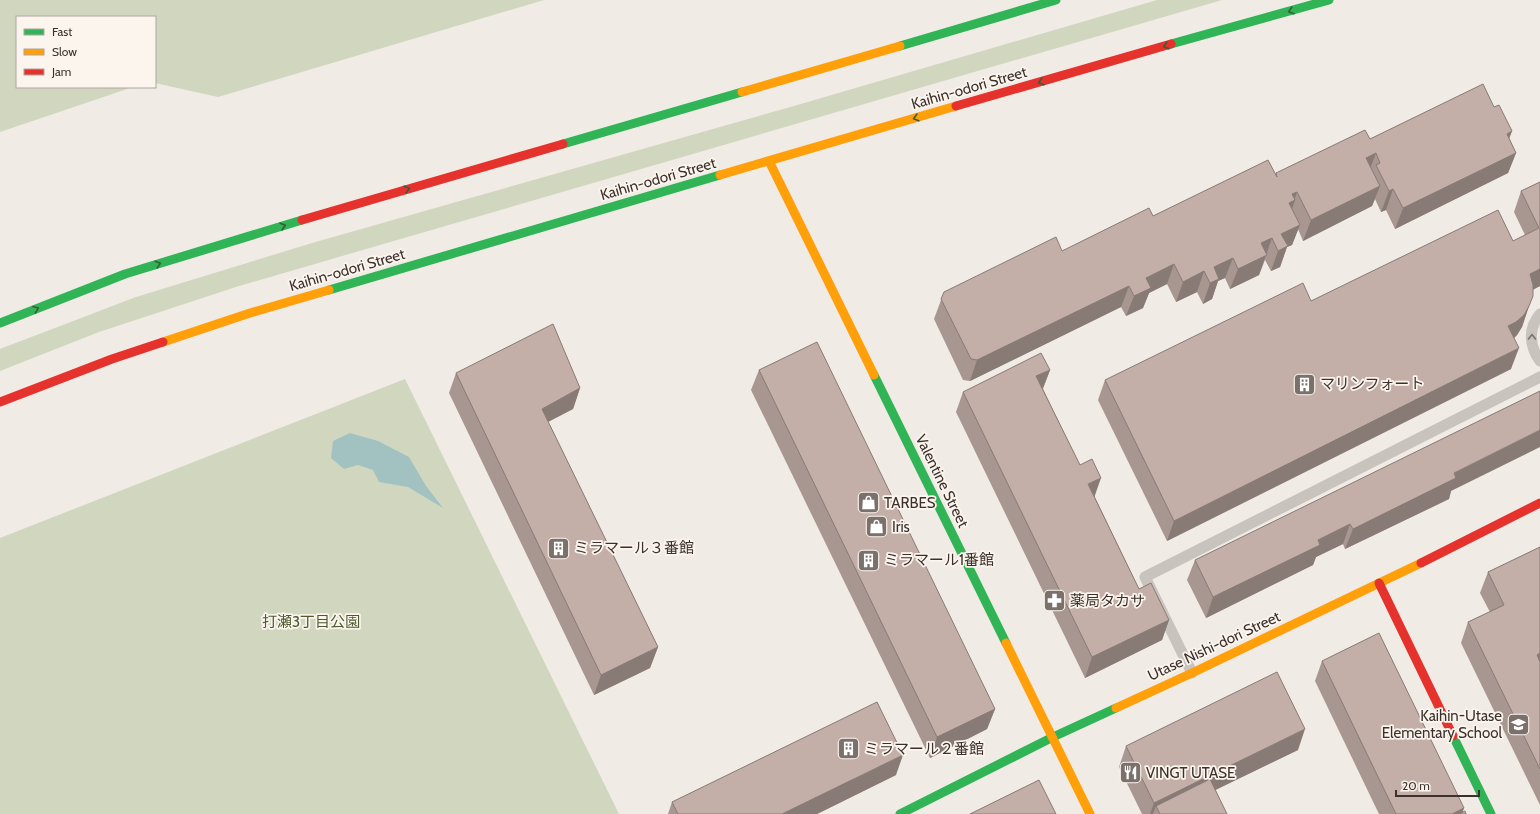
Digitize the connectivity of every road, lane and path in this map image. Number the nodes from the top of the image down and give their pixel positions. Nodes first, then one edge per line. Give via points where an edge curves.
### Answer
1 (1056, 0) edge
2 (1329, 0) edge
3 (769, 161) junction
4 (1540, 314) edge
5 (0, 323) edge
6 (1540, 361) edge
7 (1540, 376) edge
8 (0, 402) edge
9 (1540, 503) edge
10 (1379, 583) junction
11 (1192, 673) junction
12 (1053, 737) junction
13 (900, 814) edge
14 (1090, 814) edge
15 (1491, 814) edge

5 -> 1 street via 125,274 260,232
2 -> 3 street, Kaihin-odori Street
3 - 8 street, Kaihin-odori Street via 214,324 112,358
3 - 12 street, Valentine Street
6 -> 4 lane via 1533,350 1531,336 1534,323
7 - 11 lane via 1145,577
9 - 10 street, Utase Nishi-dori Street
10 - 11 street, Utase Nishi-dori Street
10 - 15 street
11 - 12 street, Utase Nishi-dori Street
12 - 13 street, Utase Nishi-dori Street
12 - 14 street, Valentine Street

